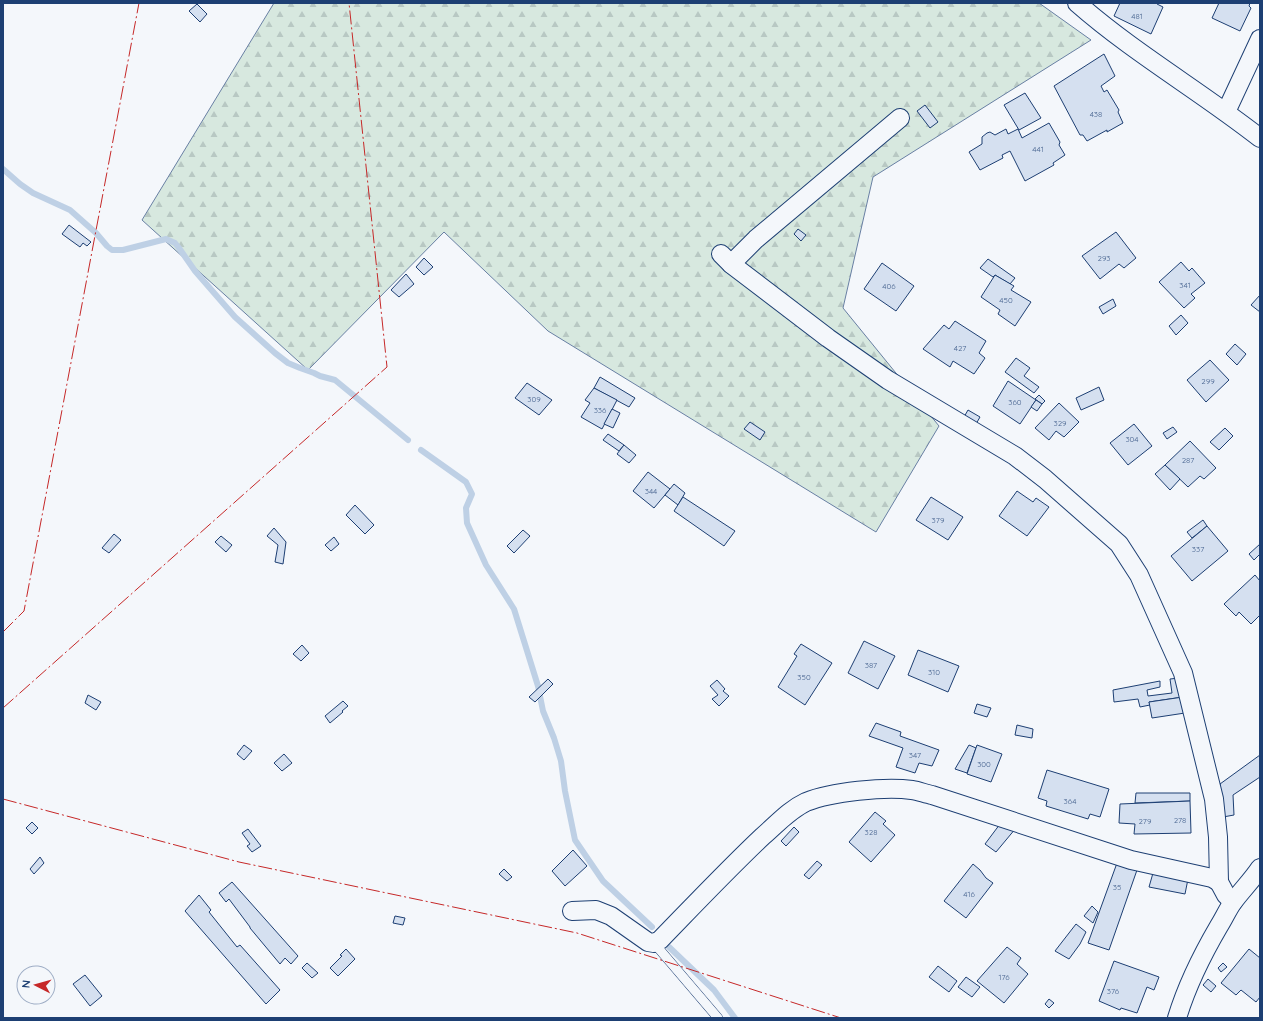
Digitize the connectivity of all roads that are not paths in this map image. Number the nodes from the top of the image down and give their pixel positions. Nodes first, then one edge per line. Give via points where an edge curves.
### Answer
1 (1077, 3) edge
2 (1260, 39) edge
3 (1226, 112) junction
4 (900, 118) dead end
5 (1260, 138) edge
6 (1260, 868) edge
7 (1219, 882) junction
8 (1233, 902) junction
9 (572, 911) dead end
10 (654, 943) junction
11 (718, 1018) edge
12 (1177, 1018) edge

1 - 3 street via 1177,80
2 - 3 street
3 - 5 street
4 - 7 street via 756,239 726,259 828,338 888,380 1015,456 1119,544 1139,575 1183,673 1214,799
6 - 8 street
7 - 8 street
7 - 10 street via 1212,878 1131,860 932,795 896,789 864,791 819,798 806,802 787,814 660,940
8 - 12 street via 1198,963
9 - 10 street via 596,910 611,916 648,942
10 - 11 lane

